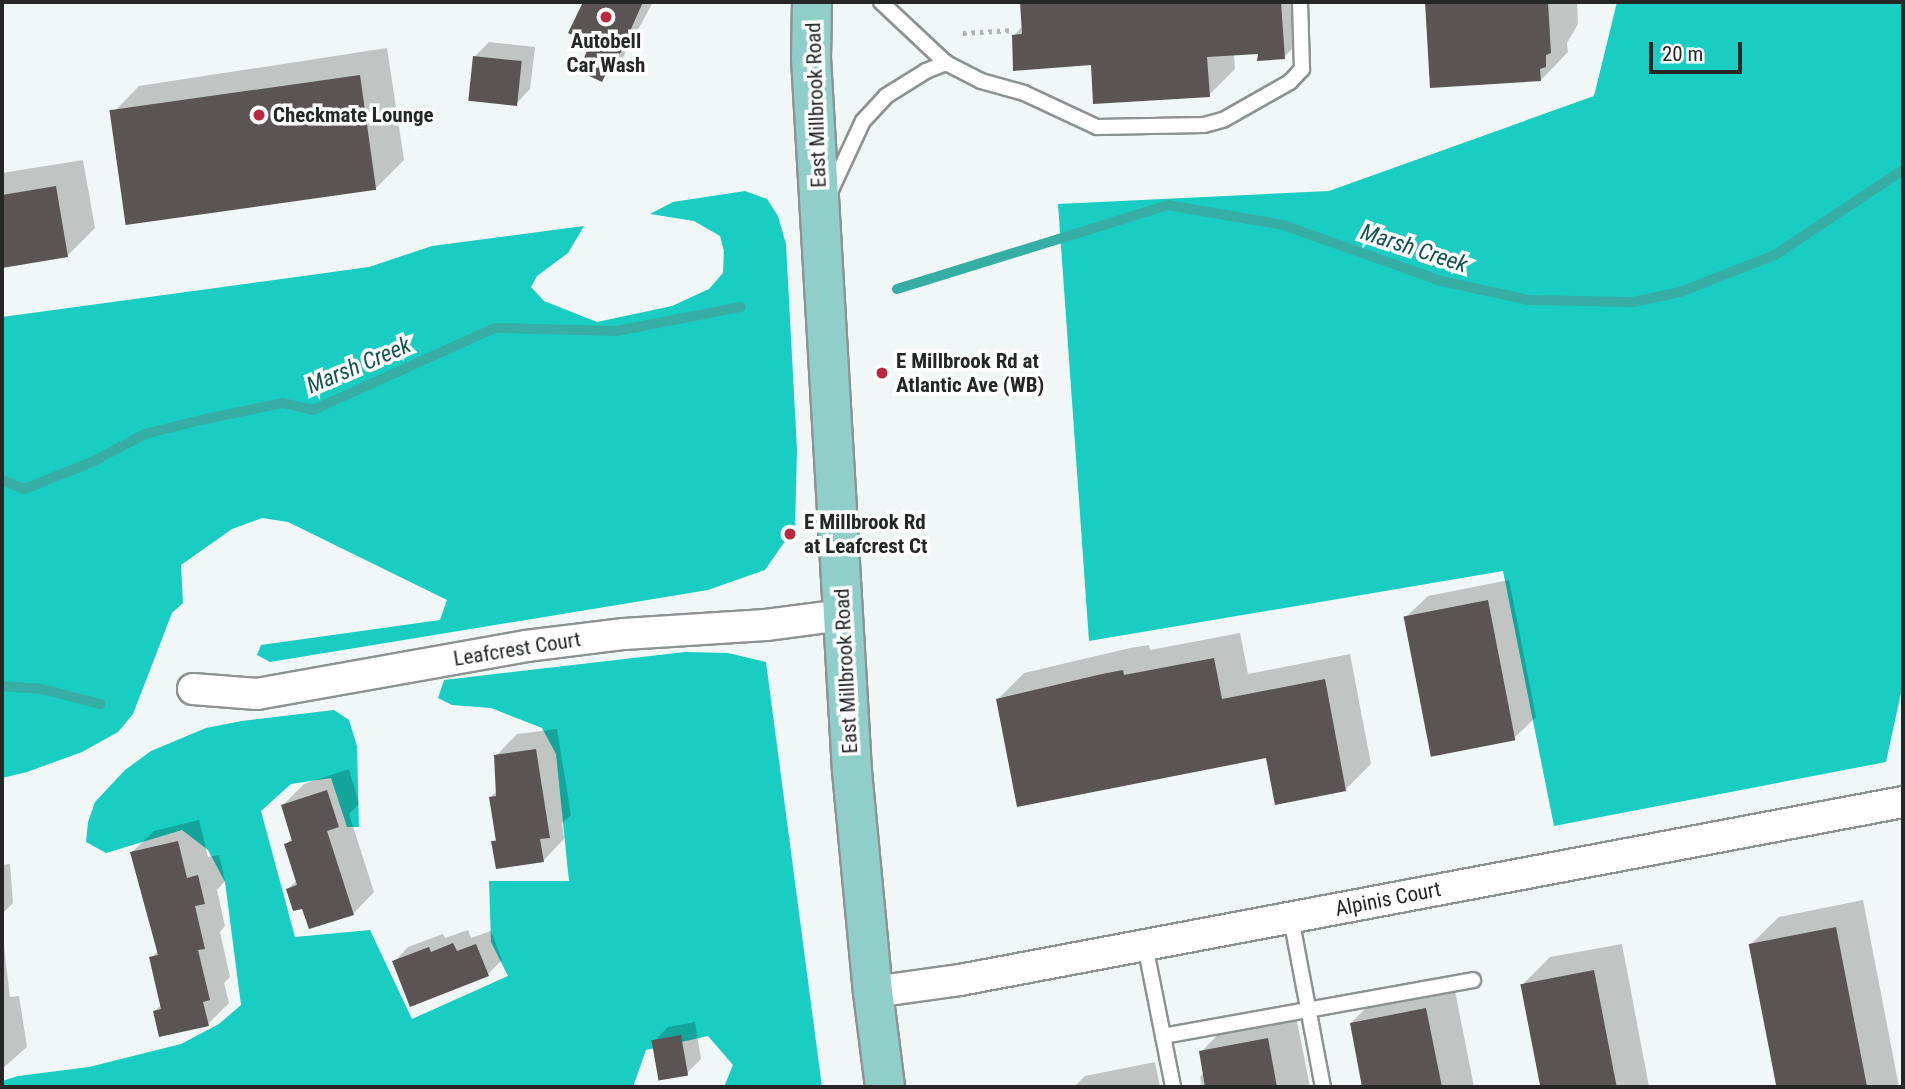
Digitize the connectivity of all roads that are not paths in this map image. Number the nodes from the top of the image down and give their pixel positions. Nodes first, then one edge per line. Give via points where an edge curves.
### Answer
1 (812, 2) edge
2 (881, 2) edge
3 (1300, 2) edge
4 (946, 63) junction
5 (820, 213) junction
6 (843, 615) junction
7 (193, 689) dead end
8 (1903, 802) edge
9 (1291, 918) junction
10 (1145, 945) junction
11 (1473, 980) dead end
12 (873, 992) junction
13 (1308, 1010) junction
14 (1163, 1036) junction
15 (885, 1087) edge
16 (1172, 1087) edge
17 (1323, 1087) edge

1 - 5 main road, East Millbrook Road
2 - 4 lane
3 - 4 lane via 1302,69 1280,88 1223,120 1204,125 1097,127
4 - 5 lane via 886,96 863,121
5 - 6 main road, East Millbrook Road
6 - 7 street, Leafcrest Court via 526,646 257,694
6 - 12 main road, East Millbrook Road
8 - 9 street, Alpinis Court
9 - 10 street, Alpinis Court
9 - 13 lane
10 - 12 street, Alpinis Court
10 - 14 lane
11 - 13 lane
12 - 15 main road, East Millbrook Road
13 - 14 lane
13 - 17 lane
14 - 16 lane

